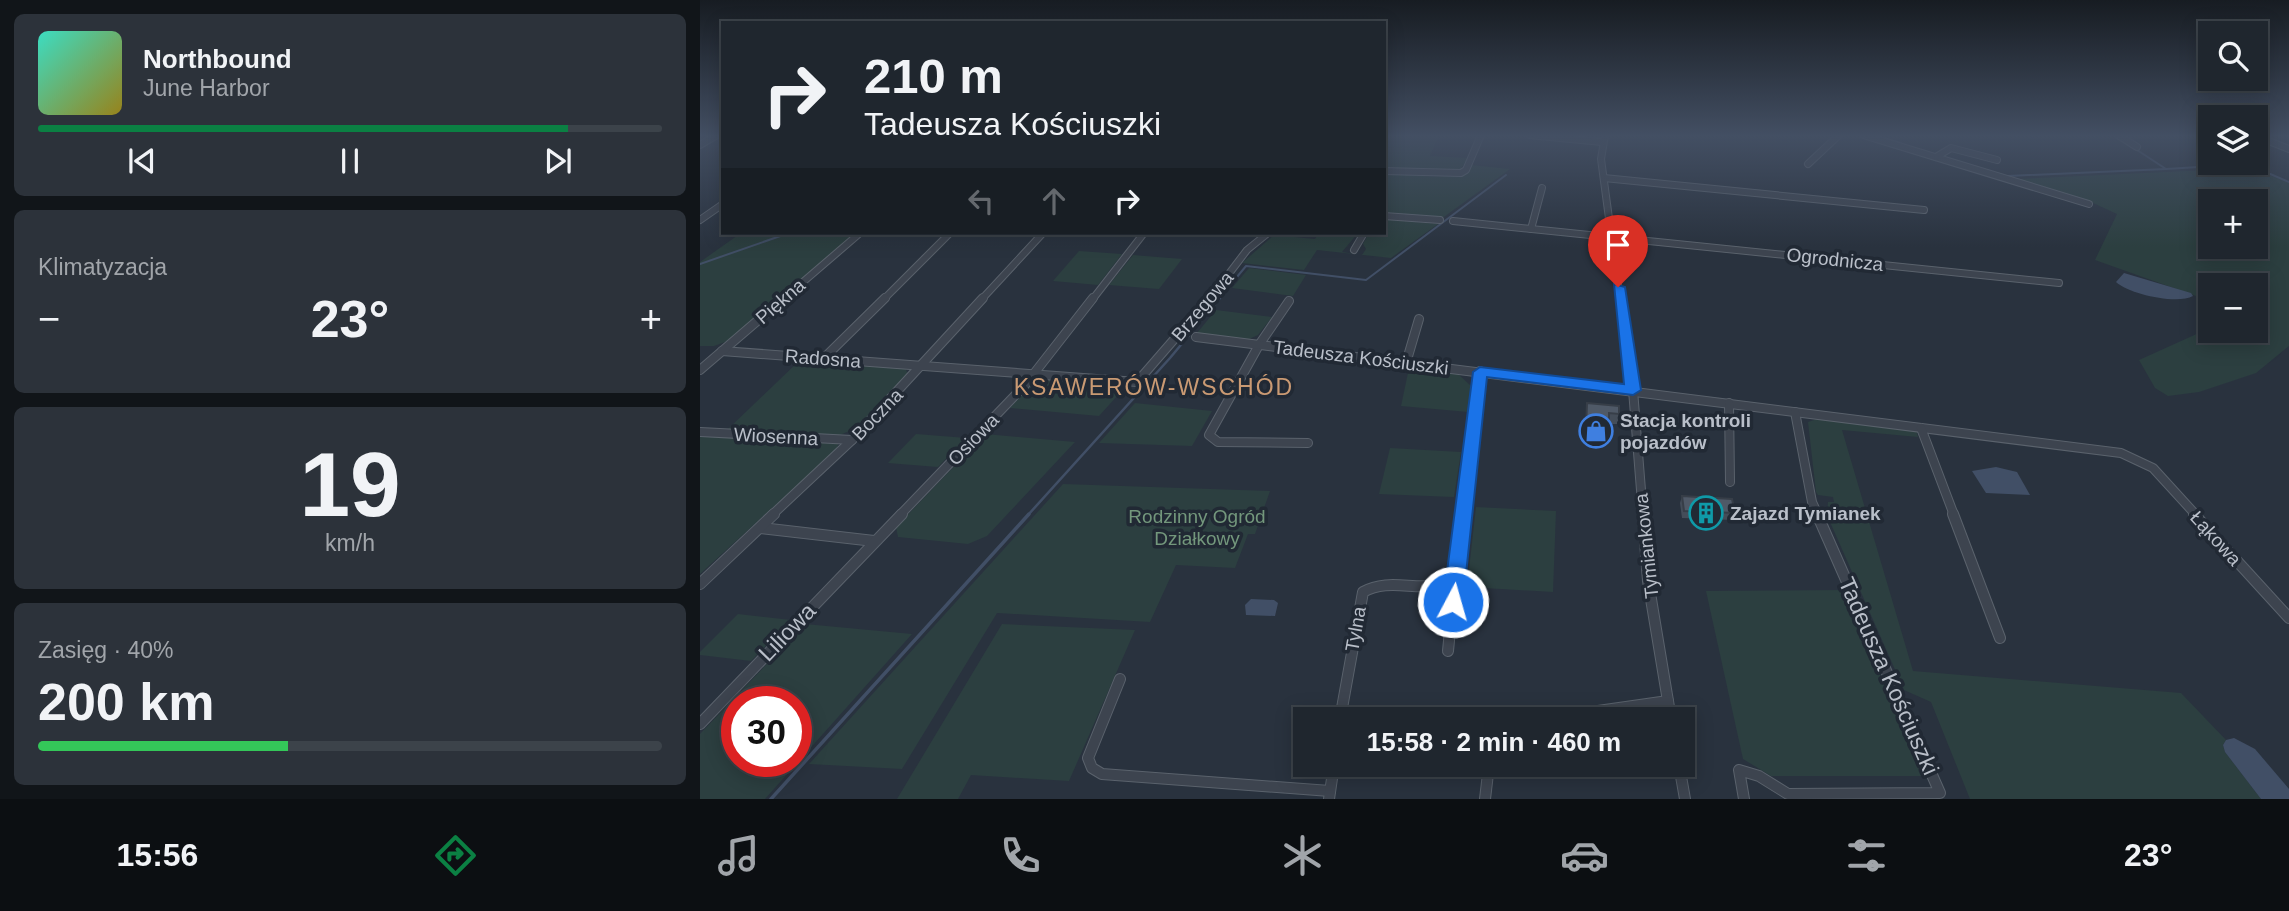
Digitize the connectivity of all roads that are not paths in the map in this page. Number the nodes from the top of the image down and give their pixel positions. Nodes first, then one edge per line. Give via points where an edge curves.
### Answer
1 (1434, 172) edge
2 (1462, 172) edge
3 (1604, 172) edge
4 (1986, 172) edge
5 (1604, 178) junction
6 (1542, 188) dead end
7 (2089, 204) dead end
8 (721, 206) edge
9 (1924, 210) dead end
10 (1386, 216) edge
11 (700, 220) edge
12 (1440, 220) dead end
13 (1453, 221) dead end
14 (1531, 229) junction
15 (858, 235) edge
16 (948, 235) edge
17 (1041, 235) edge
18 (1142, 235) edge
19 (1266, 235) edge
20 (1363, 235) edge
21 (1611, 236) junction
22 (1354, 250) dead end
23 (2059, 283) dead end
24 (1289, 301) dead end
25 (1419, 319) dead end
26 (1196, 337) dead end
27 (1259, 345) junction
28 (722, 351) junction
29 (823, 359) junction
30 (1406, 363) junction
31 (923, 365) junction
32 (700, 370) edge
33 (1480, 372) junction
34 (1035, 374) junction
35 (1136, 382) joint
36 (1633, 390) junction
37 (1729, 403) junction
38 (1796, 412) junction
39 (1921, 428) junction
40 (700, 432) edge
41 (852, 440) junction
42 (1308, 443) dead end
43 (2141, 460) joint
44 (1730, 482) dead end
45 (761, 528) junction
46 (874, 541) junction
47 (1455, 578) junction
48 (700, 584) edge
49 (2289, 618) edge
50 (2000, 638) dead end
51 (1448, 651) dead end
52 (1119, 679) dead end
53 (1668, 701) junction
54 (1342, 707) edge
55 (1626, 707) edge
56 (1669, 707) edge
57 (700, 724) edge
58 (1332, 777) edge
59 (1488, 777) edge
60 (1681, 777) edge
61 (1330, 795) edge
62 (1485, 799) edge
63 (1685, 799) edge
64 (1744, 799) edge

1 - 2 street
3 - 5 street, Tymiankowa
4 - 7 street
5 - 9 street
5 - 21 street, Tymiankowa
6 - 14 street
8 - 11 street
10 - 12 street
13 - 14 street, Ogrodnicza
14 - 21 street, Ogrodnicza
15 - 28 street, Piękna
16 - 29 street
17 - 31 street, Boczna
18 - 34 street, Osiowa
19 - 35 street, Brzegowa via 1240,258
20 - 22 street
21 - 23 street, Ogrodnicza
21 - 36 street, Tymiankowa
24 - 27 street, Tadeusza Kościuszki
25 - 30 street
26 - 27 street, Tadeusza Kościuszki
27 - 30 street, Tadeusza Kościuszki
27 - 42 street, Tadeusza Kościuszki via 1210,429 1210,437 1217,442
28 - 29 street, Radosna
28 - 32 street, Piękna
29 - 31 street, Radosna
30 - 33 street, Tadeusza Kościuszki
31 - 34 street, Radosna
31 - 41 street, Boczna
33 - 36 street, Tadeusza Kościuszki
33 - 47 street
34 - 35 street, Radosna
34 - 46 street, Osiowa
36 - 37 street, Tadeusza Kościuszki
36 - 53 street, Tymiankowa via 1648,581
37 - 38 street, Tadeusza Kościuszki
37 - 44 street
38 - 39 street, Tadeusza Kościuszki
38 - 64 street, Tadeusza Kościuszki via 1812,502 1940,793 1788,794 1751,771 1739,770
39 - 43 street, Tadeusza Kościuszki via 2121,453
39 - 50 street
40 - 41 street, Wiosenna
41 - 45 street, Boczna
43 - 49 street, Łąkowa
45 - 46 street
45 - 48 street, Boczna
46 - 57 street, Liliowa
47 - 51 street
47 - 54 street, Tylna via 1444,586 1379,584 1363,592
52 - 61 street via 1088,758 1092,768 1102,774
53 - 55 street
53 - 56 street, Tymiankowa
58 - 61 street
59 - 62 street
60 - 63 street

